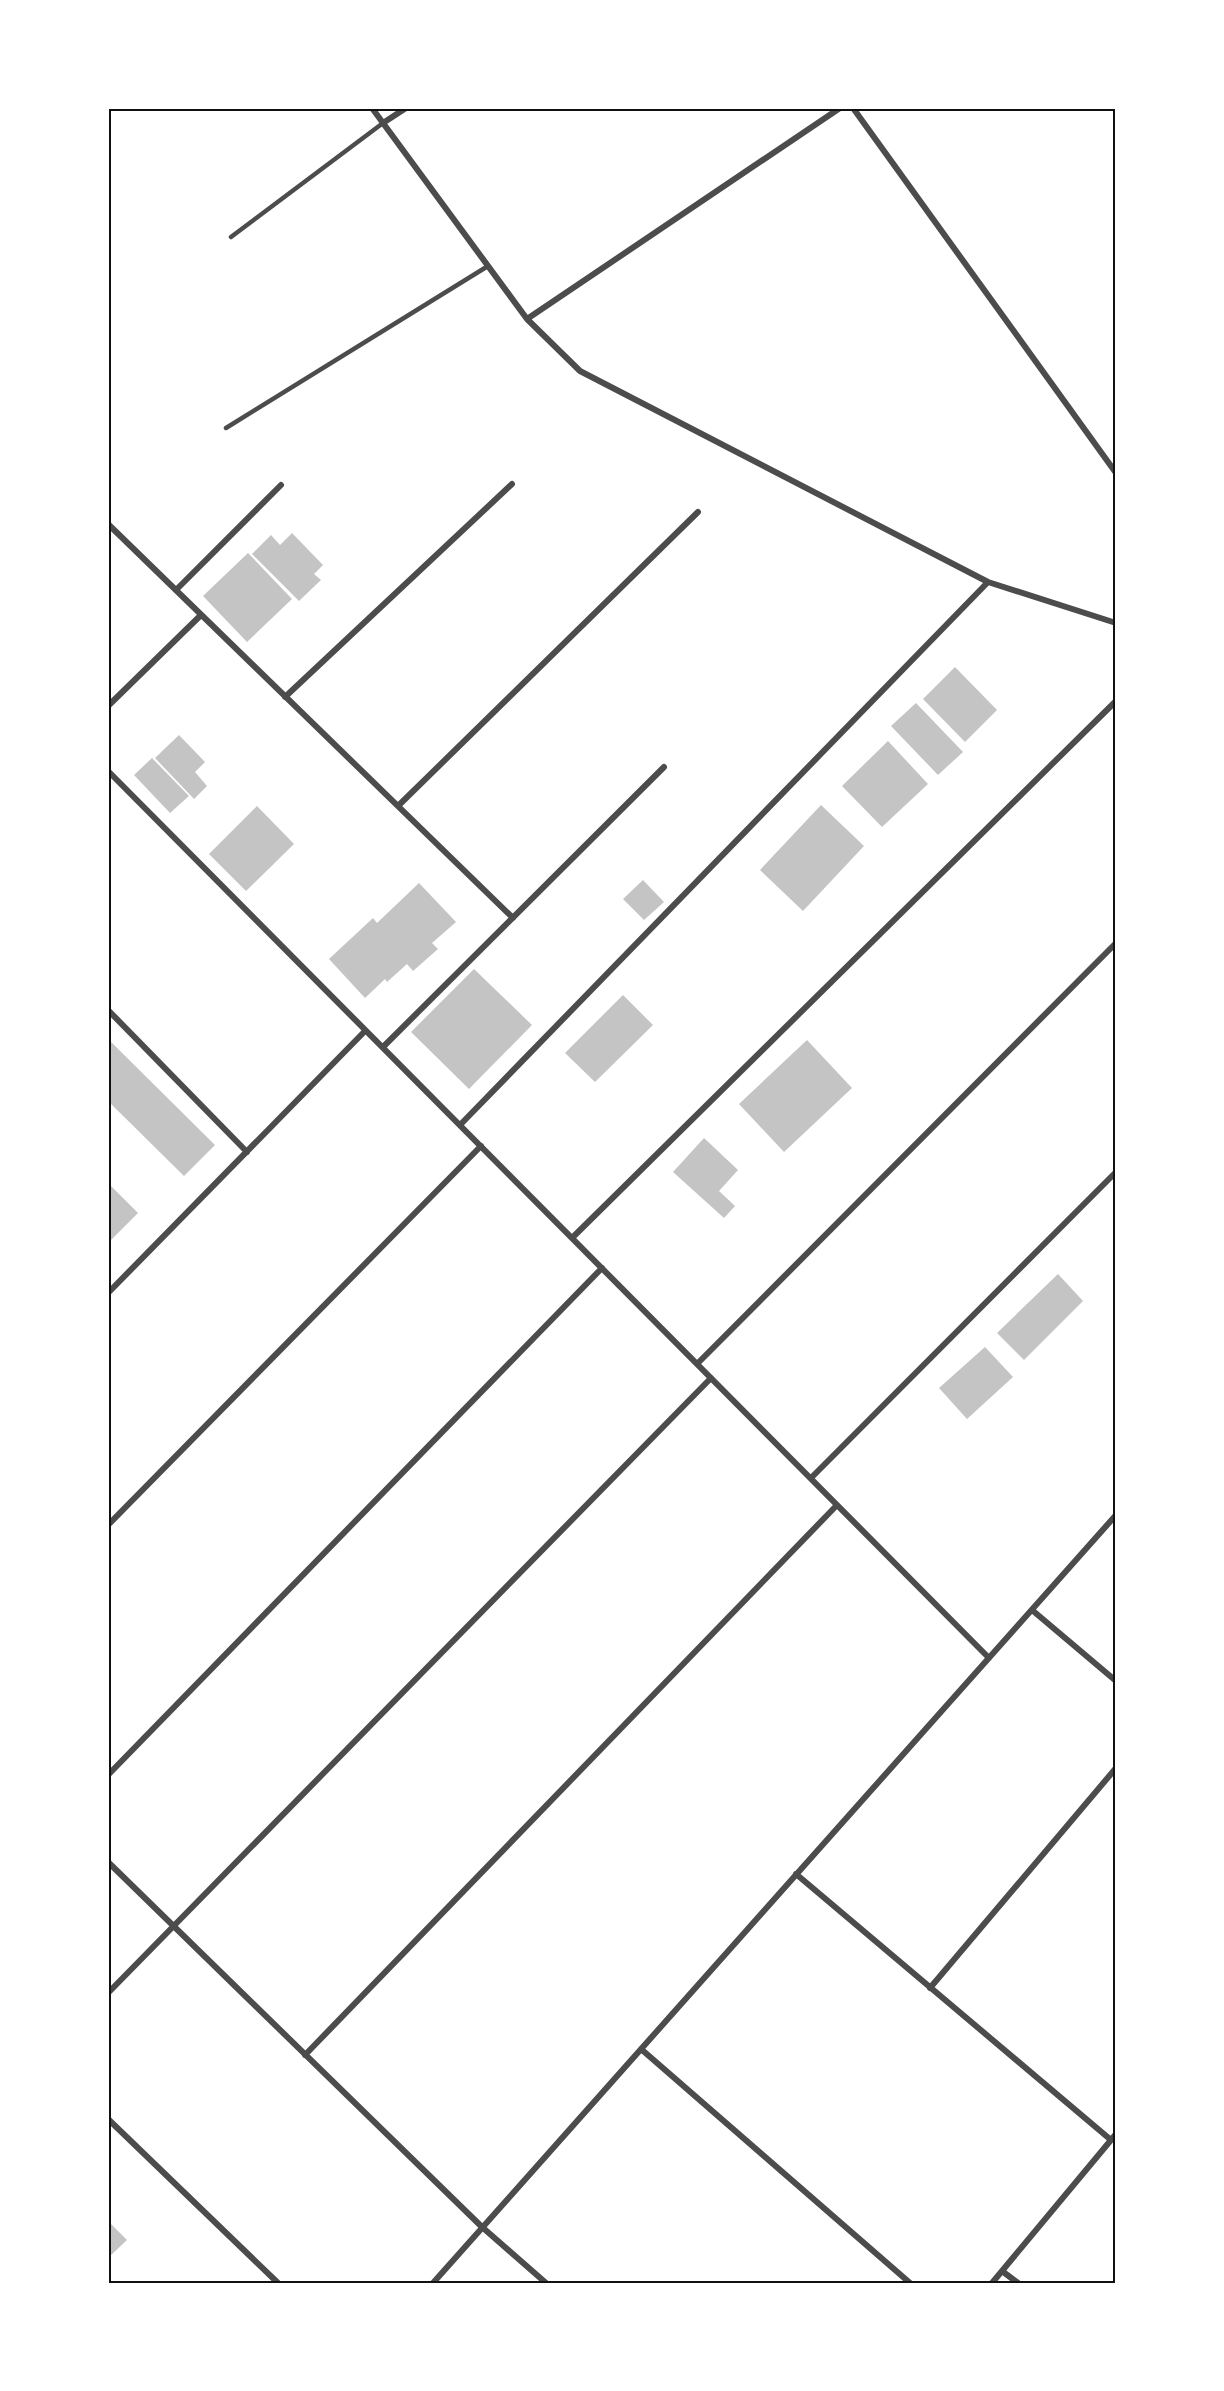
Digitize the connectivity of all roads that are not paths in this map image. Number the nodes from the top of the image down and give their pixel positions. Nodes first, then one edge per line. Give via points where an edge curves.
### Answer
1 (372, 108) edge
2 (406, 108) edge
3 (840, 108) edge
4 (853, 108) edge
5 (383, 123) junction
6 (231, 237) dead end
7 (488, 266) junction
8 (527, 320) junction
9 (226, 428) dead end
10 (1116, 473) edge
11 (512, 484) dead end
12 (281, 485) dead end
13 (698, 512) dead end
14 (108, 524) edge
15 (988, 582) junction
16 (176, 590) junction
17 (201, 615) junction
18 (1116, 623) edge
19 (285, 697) junction
20 (1116, 701) edge
21 (108, 706) edge
22 (664, 767) dead end
23 (108, 771) edge
24 (398, 806) junction
25 (513, 918) junction
26 (1116, 943) edge
27 (108, 1010) edge
28 (365, 1031) junction
29 (383, 1047) junction
30 (460, 1125) junction
31 (481, 1146) junction
32 (247, 1152) junction
33 (1116, 1172) edge
34 (572, 1238) junction
35 (602, 1268) junction
36 (108, 1293) edge
37 (697, 1364) junction
38 (711, 1378) junction
39 (811, 1478) junction
40 (837, 1505) junction
41 (1116, 1515) edge
42 (108, 1525) edge
43 (1032, 1610) junction
44 (989, 1658) junction
45 (1116, 1681) edge
46 (1116, 1768) edge
47 (108, 1775) edge
48 (108, 1862) edge
49 (796, 1874) junction
50 (174, 1926) junction
51 (930, 1988) junction
52 (108, 1993) edge
53 (641, 2049) junction
54 (305, 2055) junction
55 (108, 2119) edge
56 (1114, 2137) edge
57 (482, 2227) junction
58 (1002, 2271) junction
59 (278, 2283) edge
60 (434, 2283) edge
61 (546, 2283) edge
62 (910, 2283) edge
63 (992, 2283) edge
64 (1018, 2283) edge

1 - 5 street
2 - 5 street
3 - 8 street
4 - 10 street
5 - 6 lane
5 - 7 street
7 - 8 street
7 - 9 lane
8 - 15 street via 580,371
11 - 19 street
12 - 16 street
13 - 24 street
14 - 16 street
15 - 18 street
15 - 30 street
16 - 17 street
17 - 19 street
17 - 21 street
19 - 24 street
20 - 34 street
22 - 25 street
23 - 28 street
24 - 25 street
25 - 29 street
26 - 37 street
27 - 32 street
28 - 29 street
28 - 32 street
29 - 30 street
30 - 31 street
31 - 34 street
31 - 42 street
32 - 36 street
33 - 39 street
34 - 35 street
35 - 37 street
35 - 47 street
37 - 38 street
38 - 39 street
38 - 50 street
39 - 40 street
40 - 44 street
40 - 54 street
41 - 43 street
43 - 44 street
43 - 45 street
44 - 49 street
46 - 51 street
48 - 50 street
49 - 51 street
49 - 53 street
50 - 52 street
50 - 54 street
51 - 56 street
53 - 57 street
53 - 62 street
54 - 57 street
55 - 59 street
56 - 58 street
57 - 60 street
57 - 61 street
58 - 63 street
58 - 64 street

